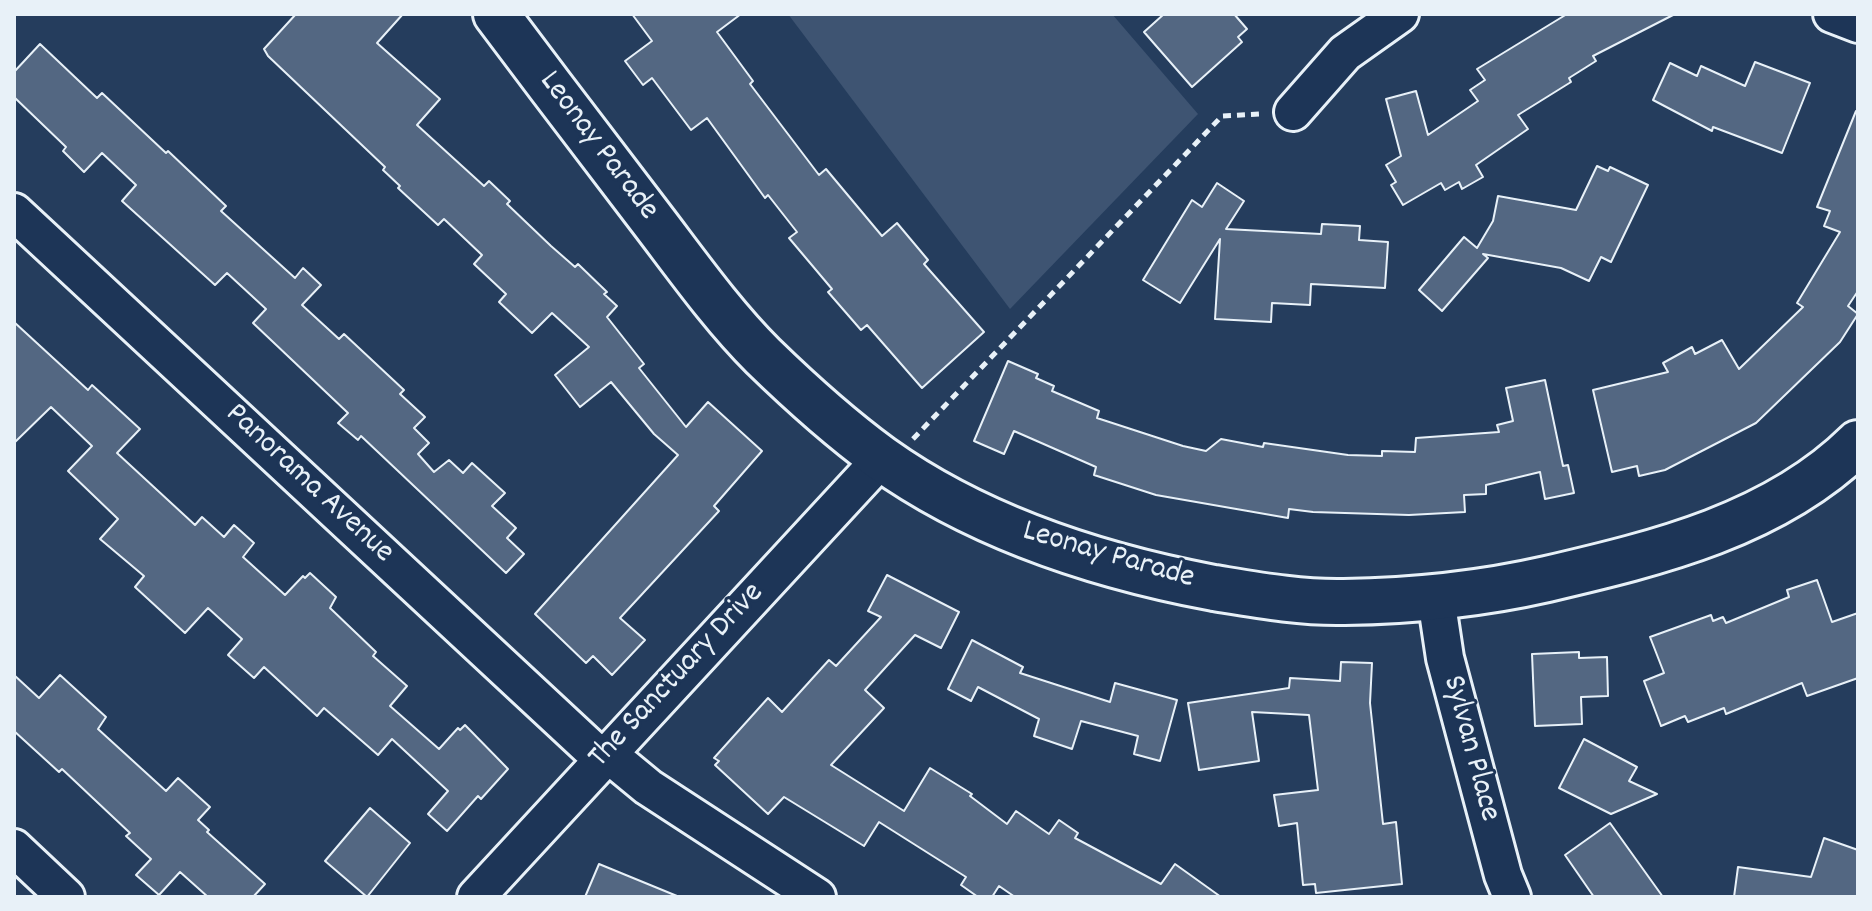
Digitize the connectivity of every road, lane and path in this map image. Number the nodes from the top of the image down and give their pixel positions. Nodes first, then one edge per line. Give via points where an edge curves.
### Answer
1 (496, 14) edge
2 (1400, 14) edge
3 (1832, 14) edge
4 (1858, 24) edge
5 (1293, 112) joint
6 (14, 212) edge
7 (1858, 443) edge
8 (882, 458) junction
9 (1436, 598) junction
10 (605, 756) junction
11 (14, 848) edge
12 (66, 897) edge
13 (476, 897) edge
14 (817, 897) edge
15 (1512, 897) edge

1 - 8 street, Leonay Parade via 731,321 797,387
2 - 5 street via 1345,53
3 - 4 street
5 - 8 path via 1222,116 915,437
6 - 10 street, Panorama Avenue
7 - 9 street, Leonay Parade via 1798,491 1721,529 1596,568
8 - 9 street, Leonay Parade via 1010,529 1097,561 1262,596 1341,602
8 - 10 street, The Sanctuary Drive
9 - 15 street, Sylvan Place via 1445,658
10 - 13 street, The Sanctuary Drive
10 - 14 street, Panorama Avenue
11 - 12 street

